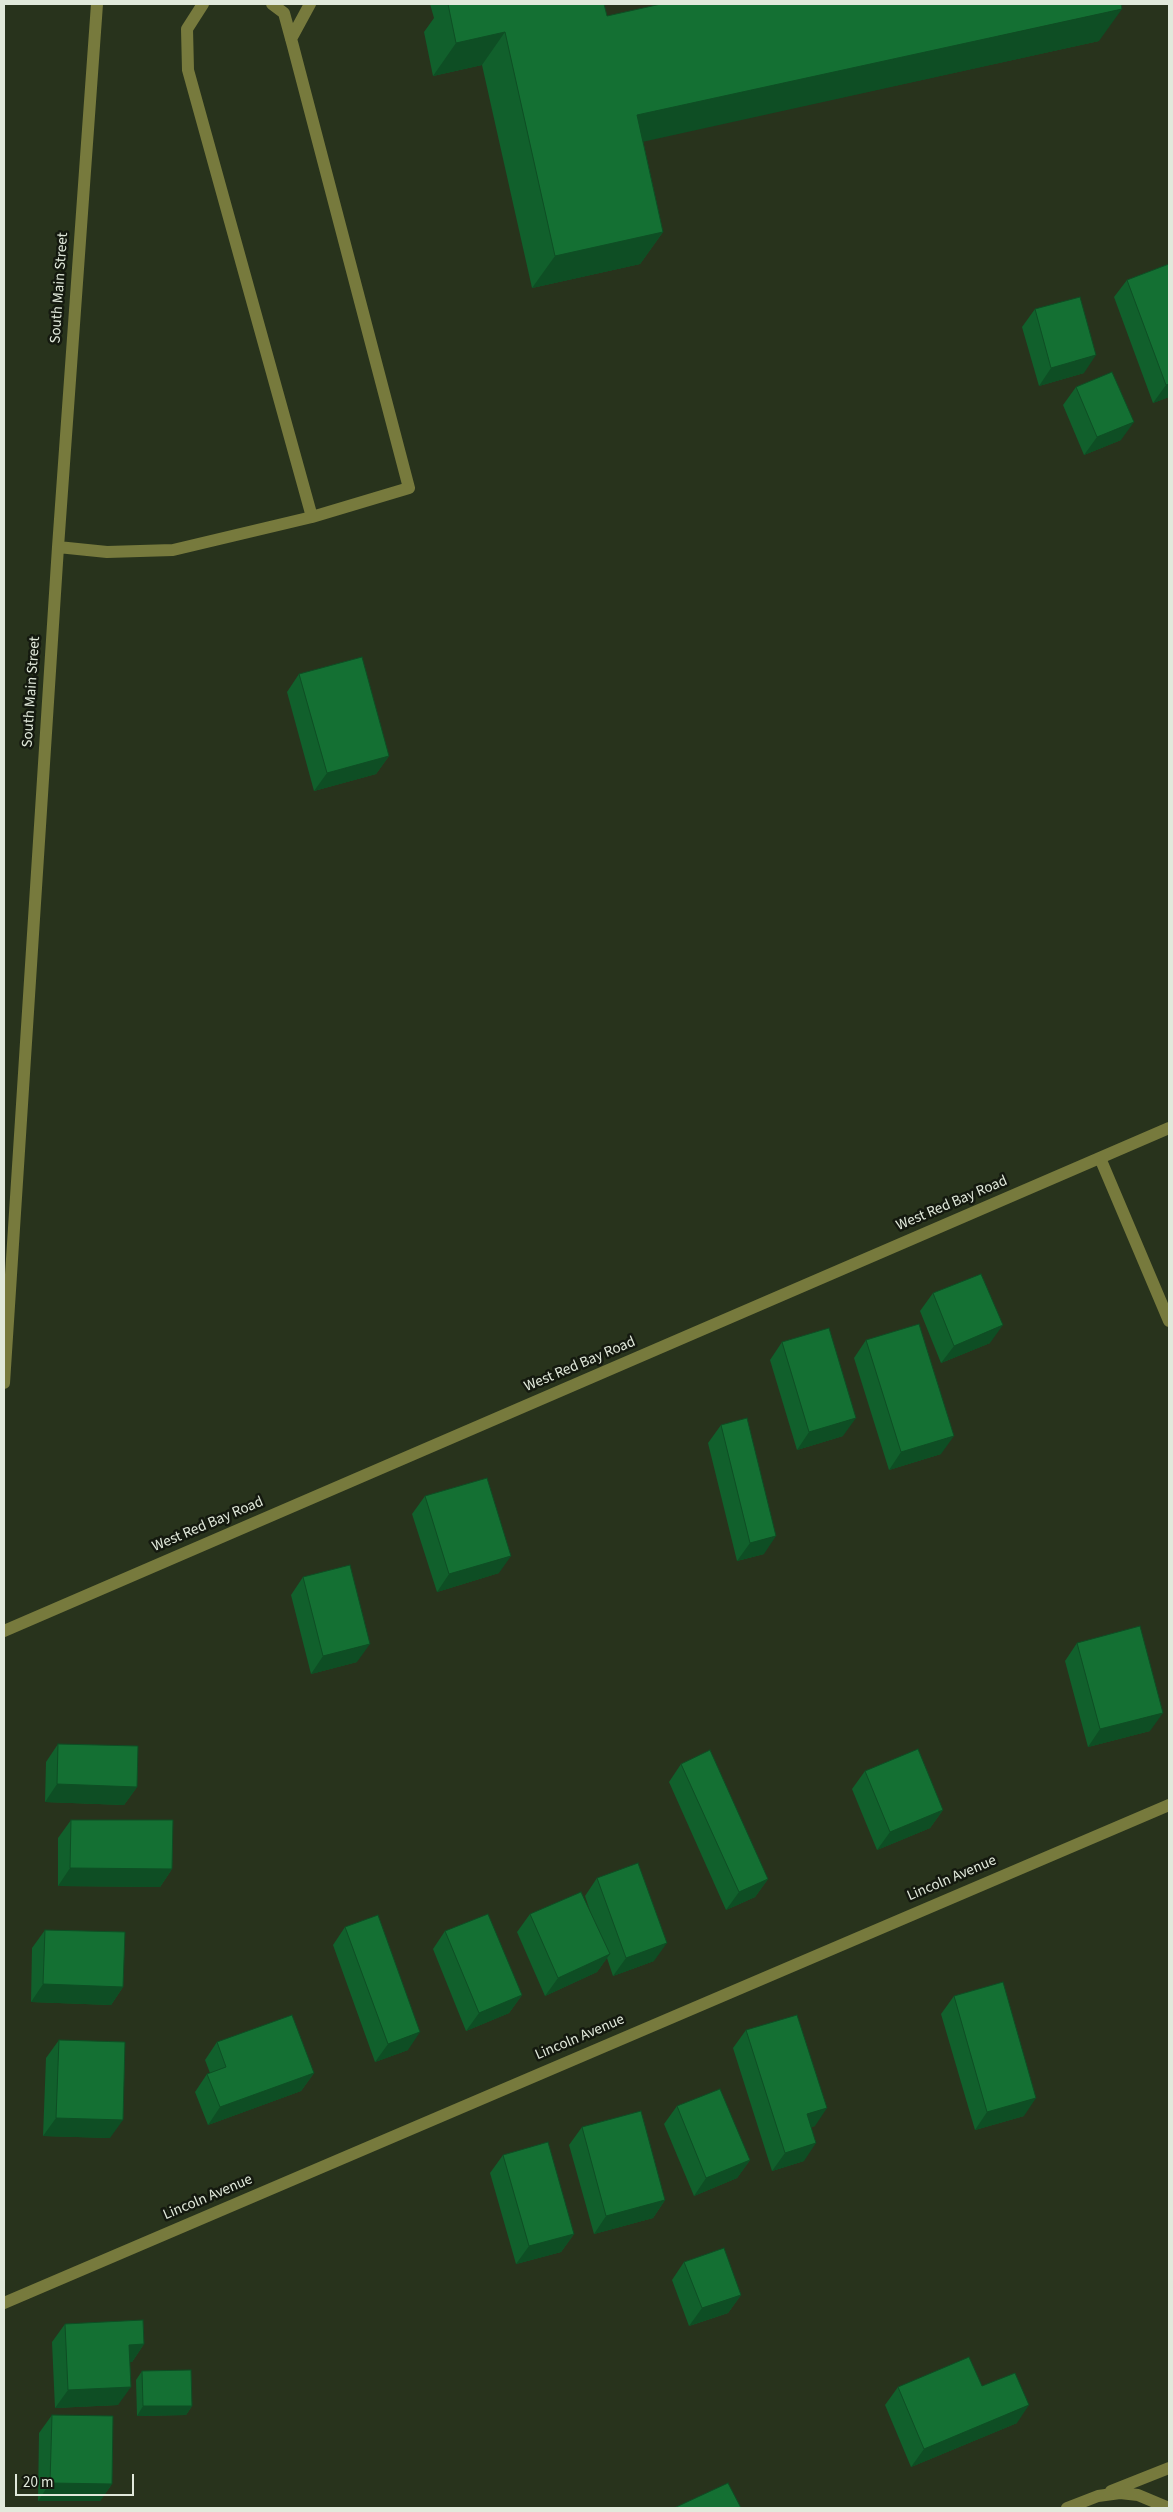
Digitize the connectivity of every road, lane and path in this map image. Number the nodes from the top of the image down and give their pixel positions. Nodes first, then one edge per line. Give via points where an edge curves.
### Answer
1 (97, 4) edge
2 (203, 4) edge
3 (272, 4) edge
4 (310, 4) edge
5 (291, 39) junction
6 (312, 517) junction
7 (58, 547) junction
8 (1169, 1128) edge
9 (1100, 1158) junction
10 (1169, 1321) edge
11 (4, 1383) edge
12 (4, 1631) edge
13 (1169, 1805) edge
14 (4, 2303) edge
15 (1169, 2468) edge
16 (1098, 2496) junction
17 (1067, 2508) edge
18 (1169, 2508) edge

1 - 7 street, South Main Street
2 - 6 street via 187,29 188,70
3 - 5 street via 284,13
4 - 5 street
5 - 6 street via 409,488
6 - 7 street via 173,550 107,552
7 - 11 street, South Main Street
8 - 9 street, West Red Bay Road
9 - 10 street
9 - 12 street, West Red Bay Road
13 - 14 street, Lincoln Avenue
15 - 16 street
16 - 17 street
16 - 18 street via 1138,2495

